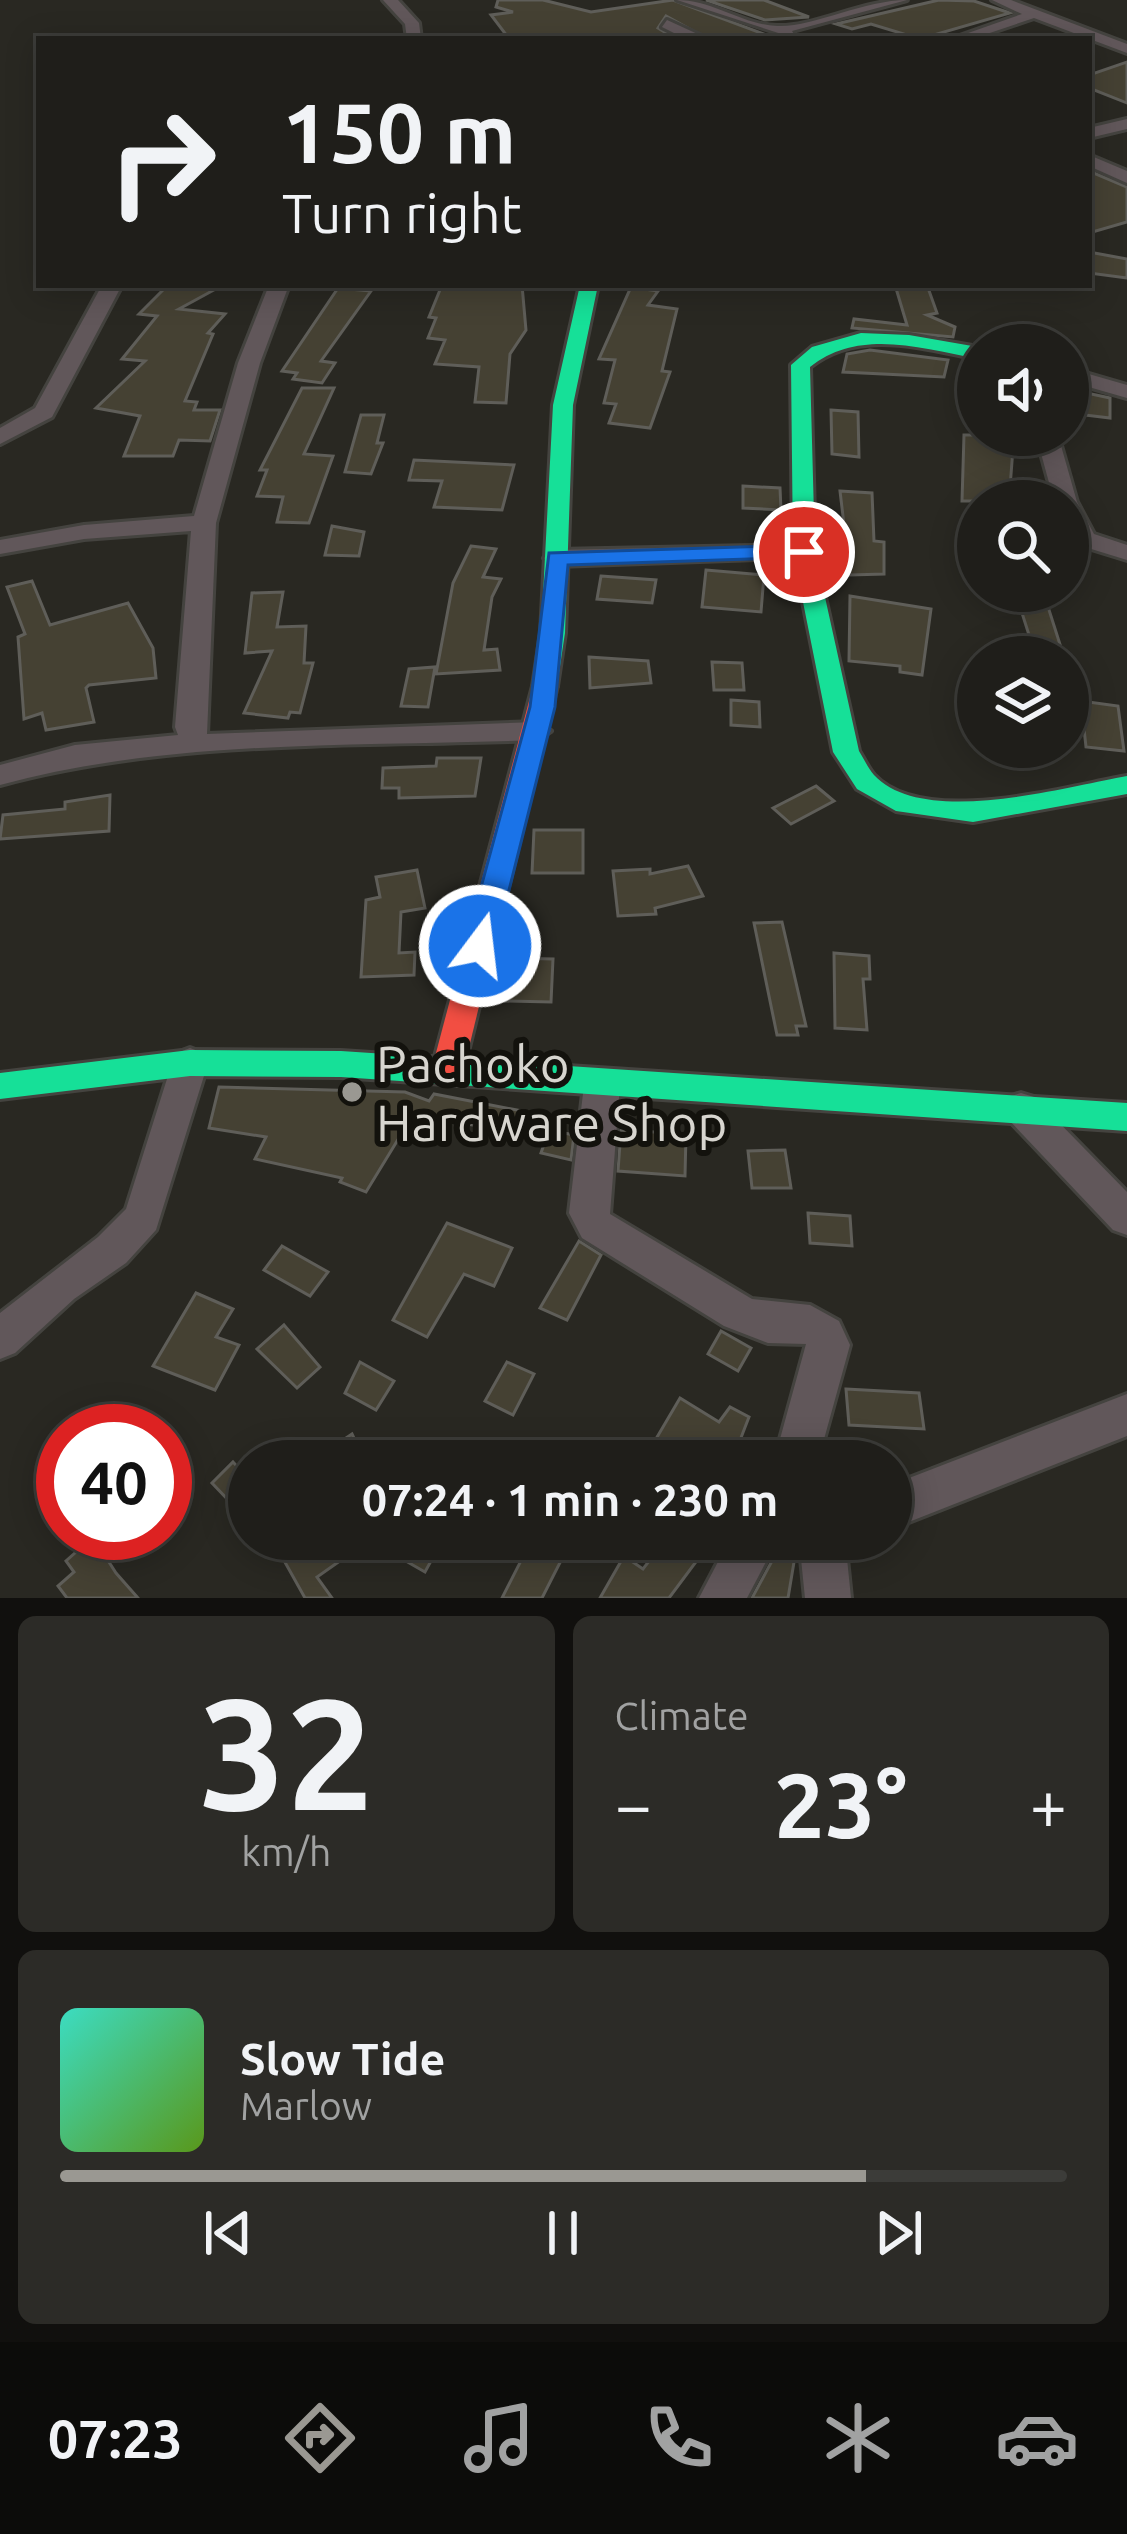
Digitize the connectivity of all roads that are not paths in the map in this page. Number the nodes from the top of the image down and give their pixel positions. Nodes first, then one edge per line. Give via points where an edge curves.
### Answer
1 (390, 0) edge
2 (900, 0) edge
3 (999, 0) edge
4 (699, 2) edge
5 (1029, 16) junction
6 (667, 24) dead end
7 (777, 31) junction
8 (414, 36) edge
9 (691, 36) edge
10 (791, 36) edge
11 (967, 36) edge
12 (1090, 36) edge
13 (1092, 37) edge
14 (1126, 48) edge
15 (1106, 55) dead end
16 (1127, 124) edge
17 (1092, 132) edge
18 (1092, 161) edge
19 (1127, 178) edge
20 (110, 288) edge
21 (278, 288) edge
22 (588, 288) edge
23 (957, 351) edge
24 (1089, 380) edge
25 (1127, 392) edge
26 (0, 437) edge
27 (204, 523) junction
28 (1089, 541) edge
29 (0, 548) edge
30 (804, 552) junction
31 (1127, 553) edge
32 (557, 558) junction
33 (536, 731) junction
34 (196, 742) junction
35 (0, 775) edge
36 (1127, 785) edge
37 (190, 1063) junction
38 (448, 1068) junction
39 (602, 1085) junction
40 (0, 1086) edge
41 (1021, 1108) junction
42 (1127, 1117) edge
43 (1127, 1218) edge
44 (0, 1340) edge
45 (1127, 1415) edge
46 (802, 1440) edge
47 (912, 1499) edge
48 (743, 1560) edge
49 (823, 1560) edge
50 (722, 1598) edge
51 (828, 1598) edge

1 - 8 street
2 - 7 street
3 - 5 street
4 - 7 street
5 - 11 street
5 - 12 street
6 - 9 street
7 - 10 street
13 - 14 street
14 - 15 street
16 - 17 street
18 - 19 street
20 - 26 street via 44,412
21 - 27 street
22 - 32 street via 563,405
23 - 30 street via 850,339 807,354 800,365
24 - 25 street
27 - 29 street
27 - 34 street via 189,727
28 - 31 street
30 - 32 street
30 - 36 street via 846,752 874,788 928,810 982,814
32 - 33 street via 554,633
33 - 34 street
33 - 38 street
34 - 35 street via 75,755
37 - 38 street
37 - 40 street
37 - 44 street via 142,1218
38 - 39 street
39 - 41 street
39 - 46 street via 588,1214 755,1320 816,1325 827,1334
41 - 42 street
41 - 43 street
45 - 47 street
48 - 50 street
49 - 51 street

